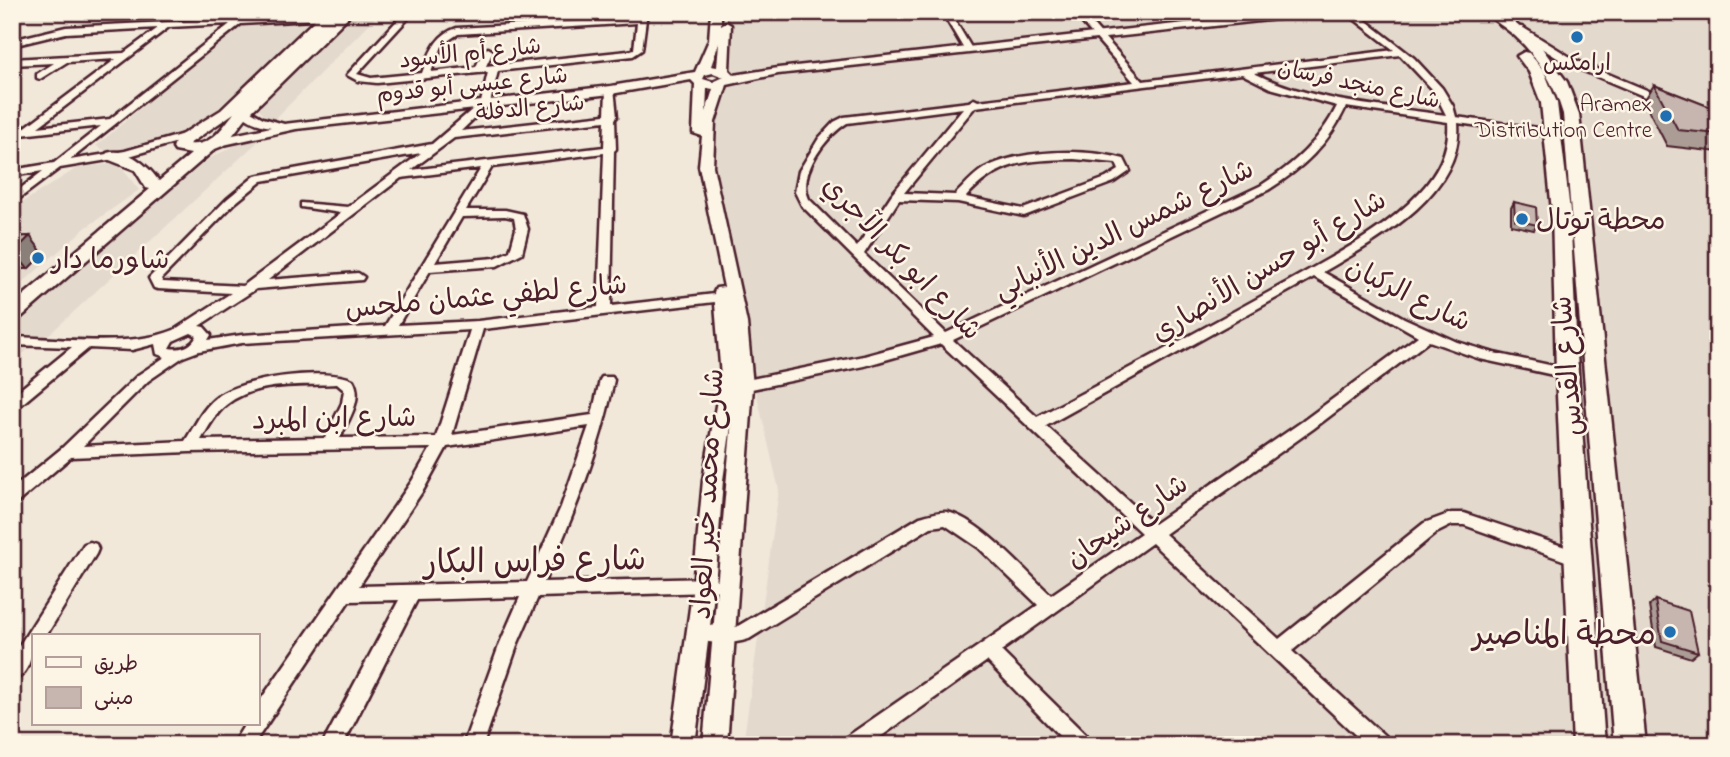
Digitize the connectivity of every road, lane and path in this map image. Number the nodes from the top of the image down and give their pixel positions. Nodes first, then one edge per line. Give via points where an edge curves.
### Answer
1 (347, 12) edge
2 (410, 12) edge
3 (716, 12) edge
4 (727, 12) edge
5 (946, 12) edge
6 (1077, 12) edge
7 (1315, 12) edge
8 (1349, 12) edge
9 (1475, 12) edge
10 (1492, 12) edge
11 (1705, 12) edge
12 (330, 14) edge
13 (642, 16) edge
14 (1718, 16) edge
15 (237, 23) junction
16 (166, 26) junction
17 (1518, 29) junction
18 (1096, 36) junction
19 (12, 43) edge
20 (583, 48) dead end
21 (968, 49) junction
22 (488, 51) dead end
23 (1401, 52) junction
24 (537, 53) dead end
25 (127, 56) junction
26 (65, 59) junction
27 (1545, 59) junction
28 (578, 60) junction
29 (12, 62) edge
30 (1571, 62) junction
31 (530, 65) junction
32 (493, 69) junction
33 (479, 71) junction
34 (1243, 71) junction
35 (40, 76) dead end
36 (425, 76) junction
37 (725, 76) junction
38 (700, 78) junction
39 (1140, 83) junction
40 (611, 90) junction
41 (974, 102) junction
42 (485, 103) junction
43 (1343, 104) junction
44 (1686, 109) edge
45 (244, 111) junction
46 (612, 117) junction
47 (116, 121) junction
48 (1453, 121) junction
49 (296, 125) junction
50 (27, 130) junction
51 (12, 133) edge
52 (1552, 133) junction
53 (195, 134) junction
54 (451, 135) junction
55 (214, 145) junction
56 (435, 148) junction
57 (611, 149) junction
58 (184, 150) junction
59 (115, 156) junction
60 (61, 165) junction
61 (488, 165) junction
62 (12, 173) edge
63 (399, 175) junction
64 (152, 184) junction
65 (896, 195) junction
66 (958, 199) junction
67 (12, 201) edge
68 (305, 205) dead end
69 (351, 211) junction
70 (458, 214) junction
71 (858, 254) junction
72 (425, 268) junction
73 (1313, 272) junction
74 (358, 277) dead end
75 (249, 288) junction
76 (728, 296) junction
77 (12, 304) edge
78 (223, 306) junction
79 (604, 309) junction
80 (12, 315) edge
81 (478, 326) junction
82 (389, 330) junction
83 (1428, 335) junction
84 (201, 338) junction
85 (944, 339) junction
86 (12, 341) edge
87 (168, 342) junction
88 (86, 343) junction
89 (178, 354) junction
90 (1567, 373) junction
91 (143, 378) junction
92 (607, 380) dead end
93 (736, 387) junction
94 (12, 404) edge
95 (600, 419) junction
96 (1037, 424) junction
97 (442, 442) junction
98 (329, 445) junction
99 (189, 446) junction
100 (67, 452) junction
101 (12, 498) edge
102 (1153, 534) junction
103 (90, 549) dead end
104 (1580, 559) junction
105 (729, 585) junction
106 (704, 586) junction
107 (534, 588) junction
108 (412, 592) junction
109 (343, 594) junction
110 (1050, 605) junction
111 (698, 632) junction
112 (34, 634) edge
113 (726, 634) junction
114 (27, 645) edge
115 (988, 649) junction
116 (1279, 650) junction
117 (12, 673) edge
118 (259, 720) edge
119 (255, 726) edge
120 (242, 745) edge
121 (332, 745) edge
122 (473, 745) edge
123 (683, 745) edge
124 (715, 745) edge
125 (852, 745) edge
126 (1082, 745) edge
127 (1380, 745) edge
128 (1589, 745) edge
129 (1630, 745) edge

1 - 45 main road
2 - 36 street, شارع أم الأسود via 352,75 366,80
3 - 38 street, شارع محمد خير العواد via 715,40
4 - 37 street, شارع محمد خير العواد
5 - 21 street
6 - 18 street
7 - 18 street, شارع عيسى أبو قدوم
8 - 23 street
9 - 52 highway, شارع القدس via 1512,41 1536,71 1549,103
10 - 17 highway, شارع القدس
11 - 14 street
12 - 15 street
12 - 53 main road via 226,113
13 - 28 street, شارع أم الأسود via 636,51
13 - 36 street via 446,34
15 - 16 street
15 - 47 street
16 - 19 street via 66,30
16 - 25 street
17 - 27 highway, شارع القدس
17 - 30 street
18 - 21 street, شارع عيسى أبو قدوم
18 - 39 street
20 - 28 street
21 - 37 street, شارع عيسى أبو قدوم
22 - 33 street
23 - 34 street, شارع ابو بكر الآجري
23 - 48 street via 1438,90
24 - 31 street
25 - 26 street
25 - 50 street
26 - 29 street
26 - 35 street
27 - 30 street
27 - 129 highway, شارع القدس via 1563,87 1571,114
28 - 31 street, شارع أم الأسود
30 - 44 street
31 - 32 street, شارع أم الأسود
32 - 33 street, شارع أم الأسود
32 - 42 street
33 - 36 street, شارع أم الأسود
34 - 39 street, شارع ابو بكر الآجري
34 - 43 street, شارع منجد فرسان via 1273,86
37 - 38 street, شارع عيسى أبو قدوم
37 - 76 street, شارع محمد خير العواد via 709,122 706,166
38 - 40 street, شارع عيسى أبو قدوم
38 - 76 street, شارع محمد خير العواد via 700,172
39 - 41 street, شارع ابو بكر الآجري
40 - 42 street, شارع عيسى أبو قدوم
40 - 46 street
41 - 65 street
41 - 71 street, شارع ابو بكر الآجري via 854,118 831,128 808,164 800,188 810,208
42 - 49 street, شارع عيسى أبو قدوم
42 - 54 street
43 - 48 street, شارع منجد فرسان
43 - 85 street, شارع شمس الدين الأنبابي via 1327,134 1304,161 1264,188
45 - 49 street, شارع عيسى أبو قدوم via 259,121
45 - 55 main road
46 - 54 street, شارع الدفلة
46 - 57 street
47 - 50 street
47 - 60 street
48 - 52 street, شارع منجد فرسان
48 - 73 street, شارع أبو حسن الأنصاري via 1450,155 1416,204
49 - 55 street, شارع عيسى أبو قدوم
50 - 51 street
52 - 90 highway, شارع القدس via 1561,211
53 - 58 main road via 180,144
53 - 59 street
54 - 56 street
55 - 58 main road
55 - 80 main road
56 - 63 street
56 - 75 street via 260,178 230,201 155,278 158,285 166,286
57 - 61 street
57 - 79 street
58 - 59 street
58 - 64 main road
59 - 60 street
59 - 64 main road via 141,167
60 - 62 street
60 - 67 street
61 - 63 street
61 - 70 street
63 - 69 street
64 - 77 main road
65 - 66 street
65 - 71 street
66 - 66 street via 1024,213 1125,170 1112,158 1086,155 1007,164 988,170
68 - 69 street
69 - 75 street
70 - 72 street
70 - 72 street via 519,216 522,229 516,253 497,262
71 - 85 street, شارع ابو بكر الآجري
72 - 82 street
73 - 83 street, شارع الركبان
73 - 96 street, شارع أبو حسن الأنصاري
74 - 75 street
75 - 78 street
76 - 79 street, شارع لطفي عثمان ملحس
76 - 93 street, شارع محمد خير العواد via 730,366
78 - 84 street
78 - 87 street
79 - 81 street, شارع لطفي عثمان ملحس
81 - 82 street, شارع لطفي عثمان ملحس
81 - 97 street
82 - 84 street, شارع لطفي عثمان ملحس
83 - 90 street, شارع الركبان via 1486,356
83 - 102 street, شارع شيحان
84 - 87 street via 199,330
84 - 89 street
85 - 93 street, شارع شمس الدين الأنبابي
85 - 96 street, شارع ابو بكر الآجري
86 - 88 street
87 - 88 street
87 - 89 street
87 - 91 street
88 - 94 street
89 - 91 street
90 - 104 highway, شارع القدس
91 - 100 street
92 - 95 street
93 - 105 street, شارع محمد خير العواد
93 - 106 street, شارع محمد خير العواد via 713,480
95 - 97 street, شارع ابن المبرد
95 - 107 street via 570,506
96 - 102 street, شارع ابو بكر الآجري
97 - 98 street, شارع ابن المبرد
97 - 109 street
98 - 99 street, شارع ابن المبرد
98 - 99 street via 351,395 348,383 339,379 258,386 229,396 218,404
99 - 100 street, شارع ابن المبرد
100 - 101 street
102 - 110 street, شارع شيحان
102 - 116 street, شارع ابو بكر الآجري
103 - 112 street
104 - 116 street via 1465,519 1451,519 1430,528
104 - 128 highway, شارع القدس
105 - 106 street, شارع فراس البكار
105 - 113 street, شارع محمد خير العواد
106 - 107 street, شارع فراس البكار
106 - 111 street, شارع محمد خير العواد
107 - 108 street, شارع فراس البكار
107 - 122 street
108 - 109 street, شارع فراس البكار
108 - 121 street
109 - 118 street
110 - 113 street via 969,532 949,519 937,519 754,627 733,636
110 - 115 street, شارع شيحان
111 - 113 street
111 - 123 street, شارع محمد خير العواد
113 - 124 street, شارع محمد خير العواد
114 - 117 street
115 - 125 street, شارع شيحان
115 - 126 street
116 - 127 street, شارع ابو بكر الآجري
119 - 120 street

